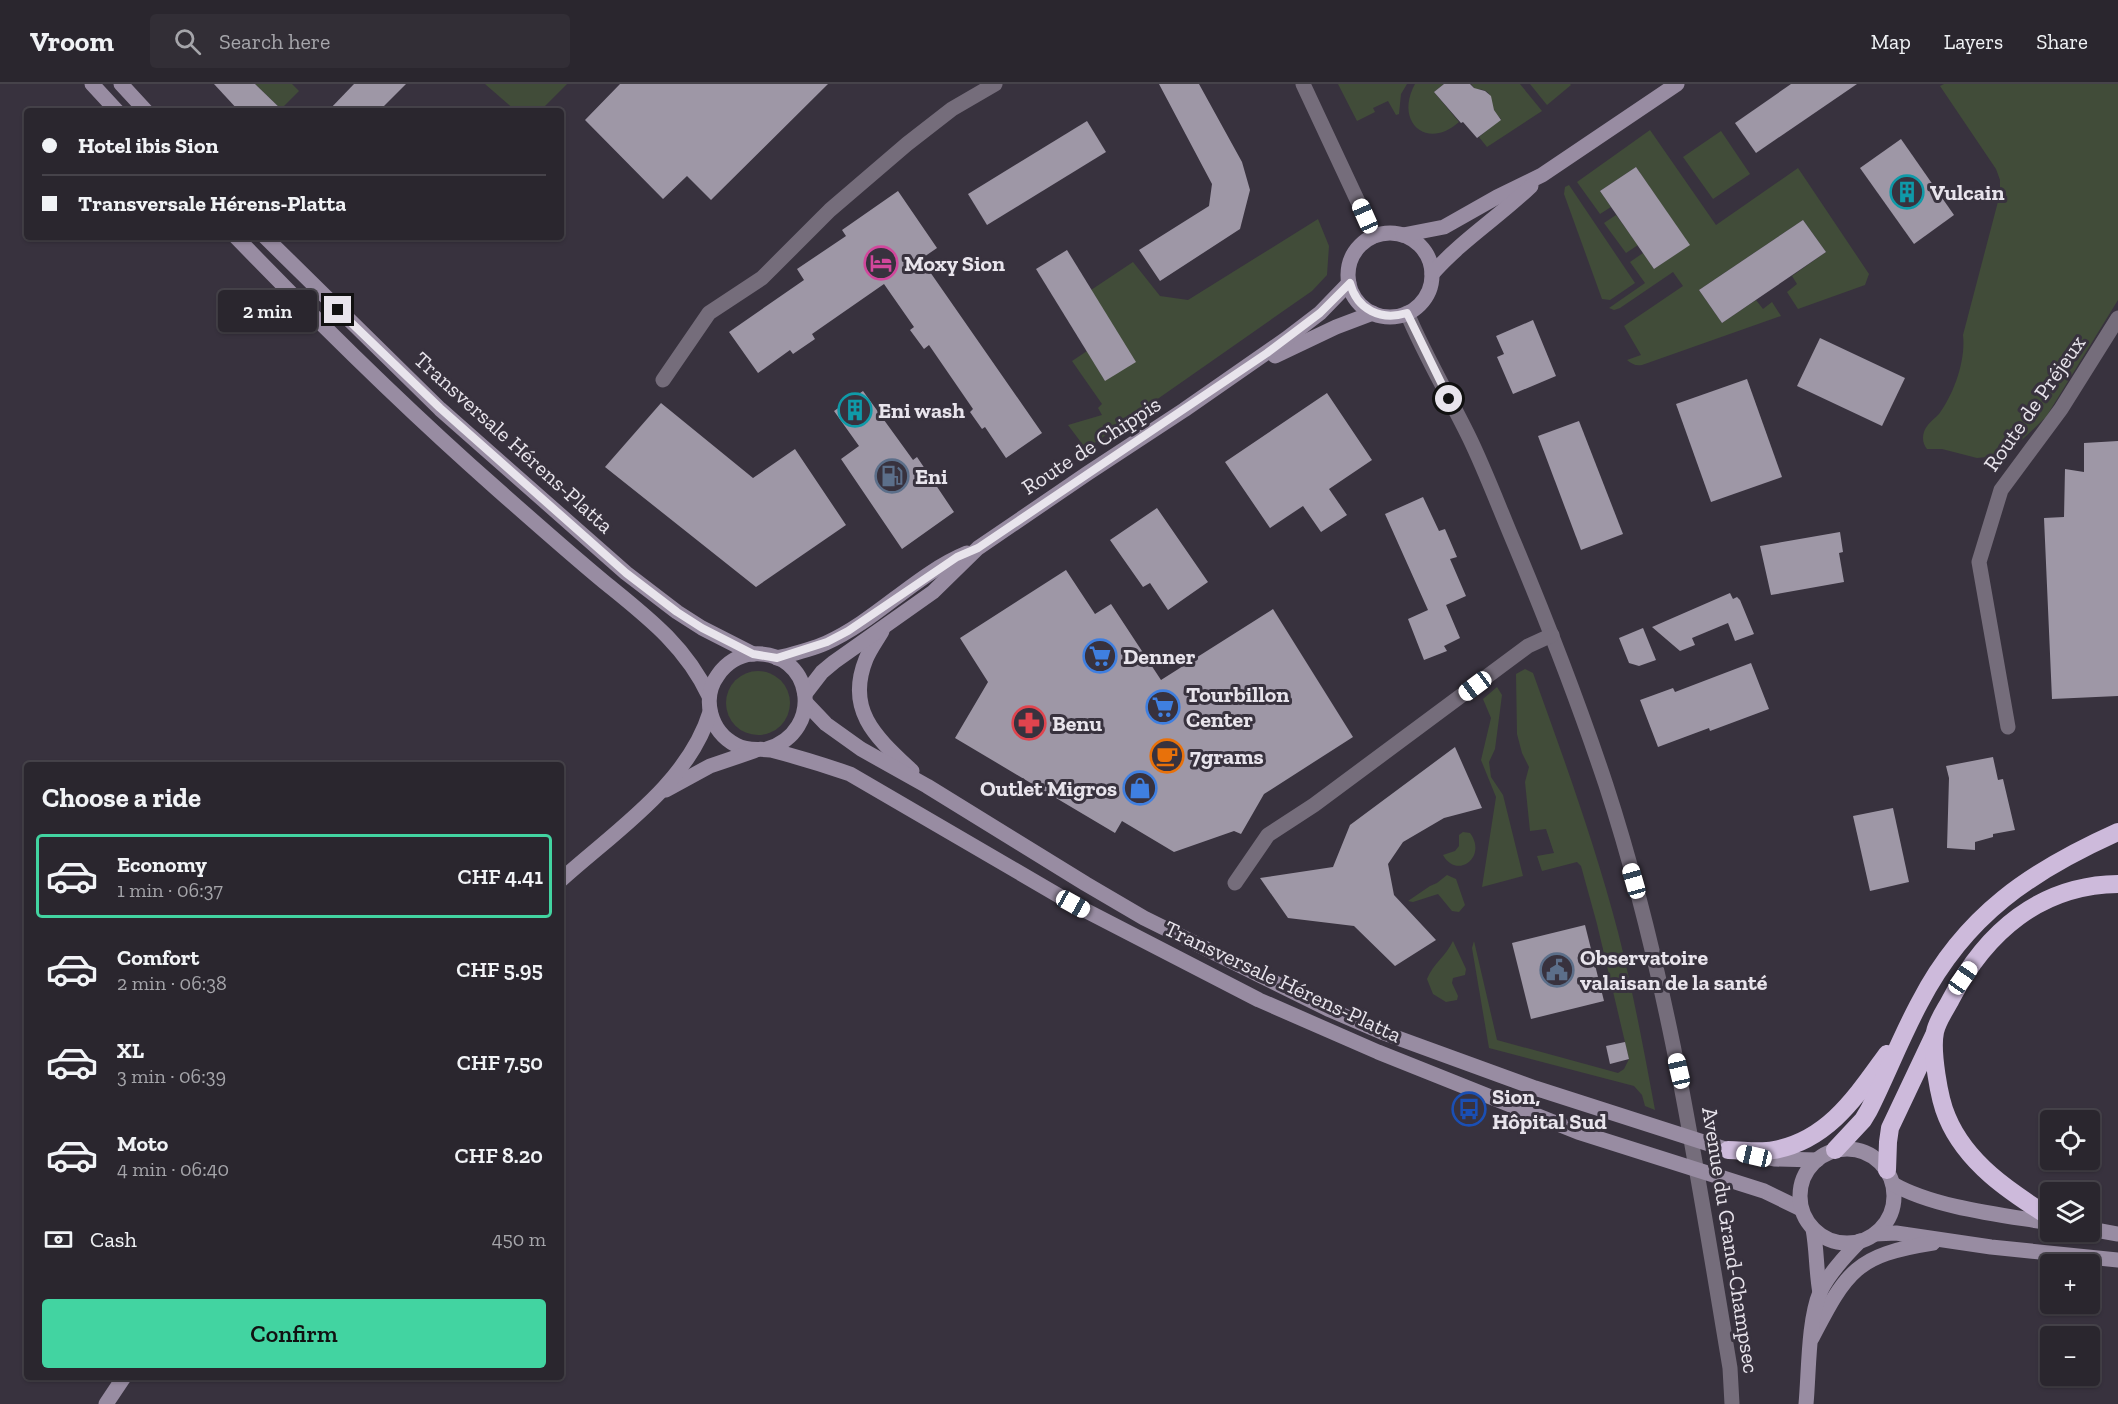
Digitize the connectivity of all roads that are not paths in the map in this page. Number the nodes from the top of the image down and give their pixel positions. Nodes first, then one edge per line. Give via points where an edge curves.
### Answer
1 (92, 84) edge
2 (121, 84) edge
3 (995, 84) edge
4 (1304, 84) edge
5 (1677, 84) edge
6 (114, 108) edge
7 (143, 108) edge
8 (1542, 175) junction
9 (1403, 235) junction
10 (1374, 236) junction
11 (239, 240) edge
12 (268, 240) edge
13 (1432, 274) junction
14 (1350, 283) junction
15 (1373, 313) junction
16 (1407, 313) junction
17 (2118, 318) edge
18 (663, 380) dead end
19 (1230, 380) junction
20 (978, 548) junction
21 (885, 627) junction
22 (1552, 635) junction
23 (753, 654) junction
24 (777, 658) junction
25 (709, 696) junction
26 (806, 698) junction
27 (710, 712) junction
28 (2008, 727) dead end
29 (762, 750) junction
30 (927, 786) junction
31 (656, 796) junction
32 (2118, 832) edge
33 (564, 877) edge
34 (1235, 883) dead end
35 (2118, 884) edge
36 (1909, 1023) junction
37 (1935, 1032) junction
38 (1728, 1150) joint
39 (1835, 1150) junction
40 (1754, 1153) junction
41 (1817, 1160) junction
42 (1890, 1177) junction
43 (1801, 1209) junction
44 (2040, 1210) edge
45 (2040, 1221) edge
46 (1814, 1229) junction
47 (2100, 1231) edge
48 (1875, 1234) junction
49 (2118, 1234) edge
50 (1860, 1241) junction
51 (1950, 1241) junction
52 (2118, 1260) edge
53 (1820, 1293) junction
54 (1812, 1338) junction
55 (122, 1380) edge
56 (105, 1404) edge
57 (1732, 1404) edge
58 (1806, 1404) edge

1 - 6 main road
2 - 7 main road
3 - 18 street via 952,109 907,144 830,210 762,278 709,313
4 - 10 street
5 - 8 main road
8 - 9 main road via 1444,227
8 - 13 main road
9 - 10 main road
9 - 13 main road via 1424,250
10 - 14 main road via 1354,254 1349,267
11 - 25 main road, Transversale Hérens-Platta via 426,424 659,627 682,651
12 - 23 main road, Transversale Hérens-Platta via 440,408 617,565 677,612
13 - 16 main road via 1425,298
14 - 15 main road via 1357,300
14 - 19 main road, Route de Chippis via 1320,313
15 - 16 main road
15 - 19 main road, Route de Chippis via 1336,327
16 - 22 street, Avenue du Grand-Champsec via 1470,439
17 - 28 street, Route de Préjeux via 2061,409 2001,490 1979,562
19 - 20 main road, Route de Chippis
20 - 21 main road, Route de Chippis via 933,592
20 - 24 main road, Route de Chippis via 957,557 838,637
21 - 26 main road, Route de Chippis via 822,672
21 - 30 main road via 863,668 859,694 862,709 867,723 886,747
22 - 34 street via 1528,646 1268,835
22 - 57 street, Avenue du Grand-Champsec via 1606,786 1646,921 1684,1093 1730,1368
23 - 24 main road
23 - 25 main road via 722,669
24 - 26 main road via 796,673
25 - 27 main road
26 - 29 main road via 803,719 795,733
26 - 30 main road, Transversale Hérens-Platta via 826,724
27 - 29 main road via 726,739 740,747
27 - 31 main road via 698,743
29 - 31 main road via 710,766
29 - 43 main road, Transversale Hérens-Platta via 850,774 1073,904 1258,1000 1528,1113 1784,1199
30 - 38 main road, Transversale Hérens-Platta via 1144,918 1328,1009 1431,1050
31 - 33 main road
32 - 36 highway via 2030,878 1987,912 1947,957
35 - 37 highway via 2088,886 2053,895 2015,920 1972,966
36 - 39 highway via 1869,1110
36 - 40 highway via 1832,1123 1793,1145
37 - 42 highway via 1890,1128
37 - 44 highway via 1940,1093 1956,1134 1993,1178
38 - 40 highway
39 - 41 main road
39 - 42 main road via 1861,1151 1878,1160
40 - 41 main road via 1774,1159
41 - 43 main road via 1802,1181
42 - 45 main road via 1922,1198
42 - 48 main road via 1895,1194 1891,1214
43 - 46 main road
46 - 50 main road via 1831,1240
46 - 53 main road
47 - 49 main road
48 - 50 main road
48 - 51 main road
50 - 53 main road
51 - 52 main road
51 - 54 main road via 1903,1248 1877,1256 1856,1269 1840,1287
53 - 54 main road
54 - 58 main road
55 - 56 main road

